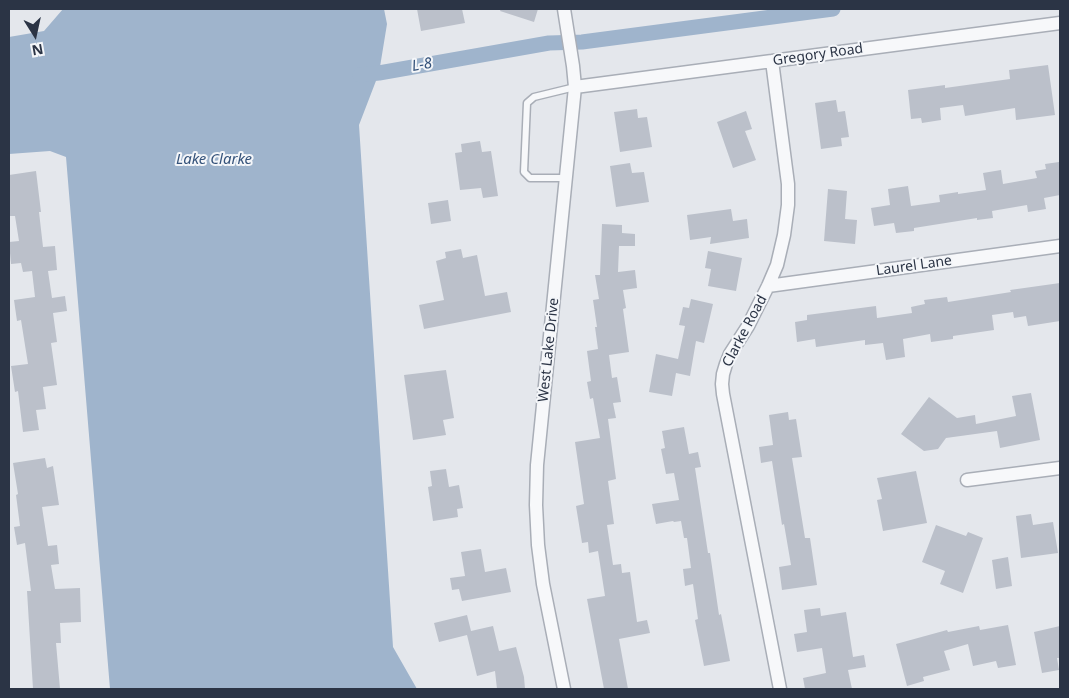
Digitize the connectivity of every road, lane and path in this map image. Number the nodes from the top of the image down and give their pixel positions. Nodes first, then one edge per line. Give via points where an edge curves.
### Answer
1 (565, 14) edge
2 (1060, 23) edge
3 (772, 61) junction
4 (575, 87) junction
5 (566, 178) junction
6 (1060, 246) edge
7 (768, 286) junction
8 (1060, 468) edge
9 (967, 480) dead end
10 (564, 689) edge
11 (780, 689) edge

1 - 4 street, West Lake Drive
2 - 3 street, Gregory Road
3 - 4 street, Gregory Road
3 - 7 street, Clarke Road via 786,164 788,205 777,265
4 - 5 street, West Lake Drive
4 - 5 lane via 534,97 527,104 524,172 530,178
5 - 10 street, West Lake Drive via 537,466 536,505 543,584
6 - 7 street, Laurel Lane
7 - 11 street, Clarke Road via 730,354 722,384
8 - 9 street

